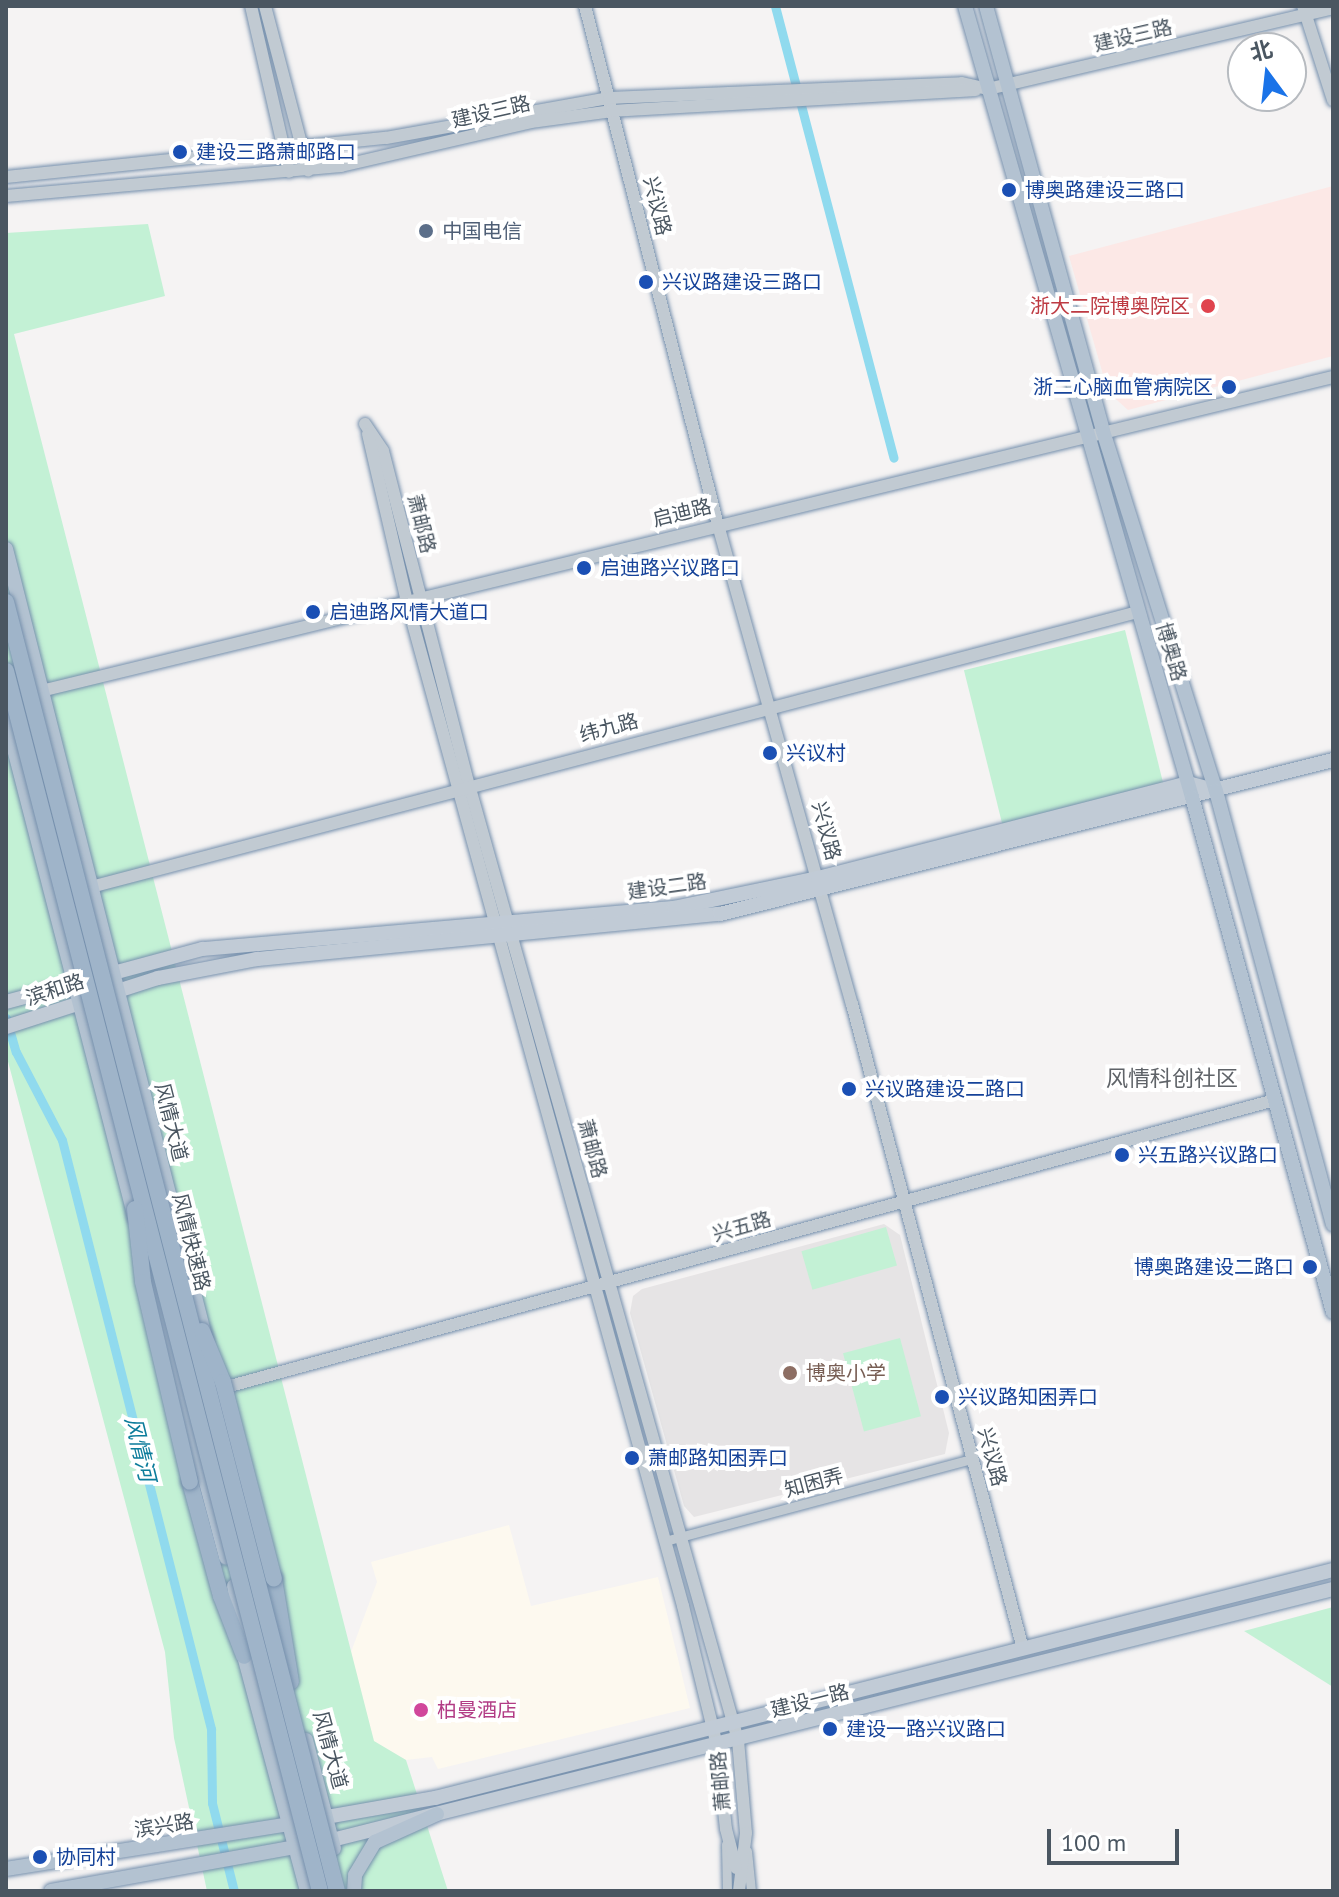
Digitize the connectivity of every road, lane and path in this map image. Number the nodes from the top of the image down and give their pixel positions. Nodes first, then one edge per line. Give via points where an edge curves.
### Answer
1 (251, 6) edge
2 (265, 6) edge
3 (585, 6) edge
4 (965, 6) edge
5 (986, 6) edge
6 (1331, 9) edge
7 (1304, 11) edge
8 (1007, 86) junction
9 (988, 89) junction
10 (1333, 100) edge
11 (610, 105) junction
12 (301, 148) junction
13 (282, 150) junction
14 (308, 170) junction
15 (289, 172) junction
16 (6, 177) edge
17 (6, 196) edge
18 (1333, 377) edge
19 (365, 424) dead end
20 (1103, 431) junction
21 (1085, 435) junction
22 (718, 525) junction
23 (6, 549) edge
24 (413, 600) junction
25 (6, 602) edge
26 (1138, 612) junction
27 (6, 671) edge
28 (41, 691) junction
29 (771, 707) junction
30 (6, 718) edge
31 (1333, 760) edge
32 (463, 787) junction
33 (1190, 790) junction
34 (1216, 791) junction
35 (819, 884) junction
36 (91, 887) junction
37 (504, 930) junction
38 (111, 970) junction
39 (74, 980) junction
40 (117, 991) junction
41 (12, 1000) edge
42 (79, 1003) junction
43 (6, 1027) edge
44 (1275, 1100) junction
45 (129, 1151) junction
46 (903, 1202) junction
47 (1333, 1224) edge
48 (177, 1268) junction
49 (603, 1287) junction
50 (1333, 1312) edge
51 (219, 1389) junction
52 (972, 1459) junction
53 (680, 1537) junction
54 (665, 1541) junction
55 (1333, 1570) edge
56 (1333, 1589) edge
57 (1023, 1649) junction
58 (244, 1656) junction
59 (1028, 1666) junction
60 (291, 1682) junction
61 (733, 1722) junction
62 (713, 1727) junction
63 (738, 1740) junction
64 (717, 1745) junction
65 (437, 1814) junction
66 (327, 1817) junction
67 (289, 1824) junction
68 (726, 1829) junction
69 (746, 1833) junction
70 (332, 1840) junction
71 (296, 1847) junction
72 (6, 1869) edge
73 (738, 1874) junction
74 (51, 1891) edge
75 (307, 1891) edge
76 (320, 1891) edge
77 (337, 1891) edge
78 (345, 1891) edge
79 (354, 1891) edge
80 (727, 1891) edge
81 (739, 1891) edge
82 (751, 1891) edge

1 - 13 street
2 - 12 street
3 - 11 street, 兴议路
4 - 9 main road, 博奥路
5 - 8 main road, 博奥路
6 - 7 street, 建设三路
7 - 8 street, 建设三路
7 - 10 street
8 - 9 street, 建设三路
8 - 20 main road, 博奥路
9 - 11 street, 建设三路 via 962,83
9 - 21 main road, 博奥路
11 - 12 street, 建设三路
11 - 14 street, 建设三路
11 - 22 street, 兴议路
12 - 13 street, 建设三路
12 - 14 street
13 - 15 street
13 - 16 street, 建设三路
14 - 15 street, 建设三路
15 - 17 street, 建设三路
18 - 20 street, 启迪路
19 - 24 street
20 - 21 street, 启迪路
20 - 34 main road, 博奥路
21 - 22 street, 启迪路
21 - 26 main road, 博奥路
22 - 24 street, 启迪路
22 - 29 street, 兴议路
23 - 28 main road, 风情大道
24 - 28 street, 启迪路
24 - 32 street
25 - 48 highway, 风情快速路, bridge
26 - 29 street, 纬九路
26 - 33 main road, 博奥路
27 - 45 highway, 风情快速路, bridge
28 - 36 main road, 风情大道
29 - 32 street, 纬九路
29 - 35 street, 兴议路
30 - 39 main road
31 - 34 main road
32 - 36 street, 纬九路
32 - 37 street
33 - 34 main road
33 - 35 main road, 建设二路
33 - 44 main road, 博奥路
34 - 47 main road, 博奥路
35 - 37 main road, 建设二路
35 - 46 street, 兴议路
36 - 38 main road, 风情大道
37 - 38 main road, 建设二路 via 280,939
37 - 40 main road, 建设二路 via 257,959
37 - 49 street
38 - 39 main road, 滨和路
38 - 40 main road, 风情大道
39 - 41 main road, 滨和路
39 - 42 main road
40 - 42 main road, 滨和路
40 - 51 main road, 风情大道
42 - 43 main road, 滨和路
42 - 58 main road via 237,1598
44 - 46 street, 兴五路
44 - 50 main road, 博奥路
45 - 58 highway, bridge via 143,1282 190,1482 221,1596
45 - 76 highway, 风情快速路, bridge
46 - 49 street, 兴五路
46 - 52 street, 兴议路
48 - 60 highway, bridge via 223,1382 274,1579
48 - 77 highway, 风情快速路, bridge
49 - 51 street, 兴五路
49 - 53 street, 萧邮路
49 - 54 street
51 - 60 main road, 风情大道
52 - 53 street, 知困弄
52 - 57 street, 兴议路
53 - 54 street, 知困弄
53 - 61 street, 萧邮路
54 - 62 street
55 - 57 main road, 建设一路
56 - 59 main road, 建设一路
57 - 59 main road, 兴议路
57 - 61 main road, 建设一路
58 - 67 main road
59 - 63 main road, 建设一路
60 - 66 main road, 风情大道
61 - 62 main road, 建设一路
61 - 63 street, 萧邮路
62 - 64 street
62 - 66 main road, 建设一路 via 435,1798
63 - 64 main road, 建设一路
63 - 69 street, 萧邮路
64 - 65 main road, 建设一路
64 - 68 street
65 - 70 main road, 建设一路
65 - 79 main road via 375,1842 355,1875
66 - 67 main road, 滨兴路
66 - 70 main road, 风情大道
67 - 71 main road
67 - 72 main road, 滨兴路
68 - 73 street
68 - 80 street
69 - 73 street, 萧邮路
69 - 82 street
70 - 71 main road, 建设一路
70 - 78 main road, 风情大道
71 - 74 main road
71 - 75 main road
73 - 81 street, 萧邮路

